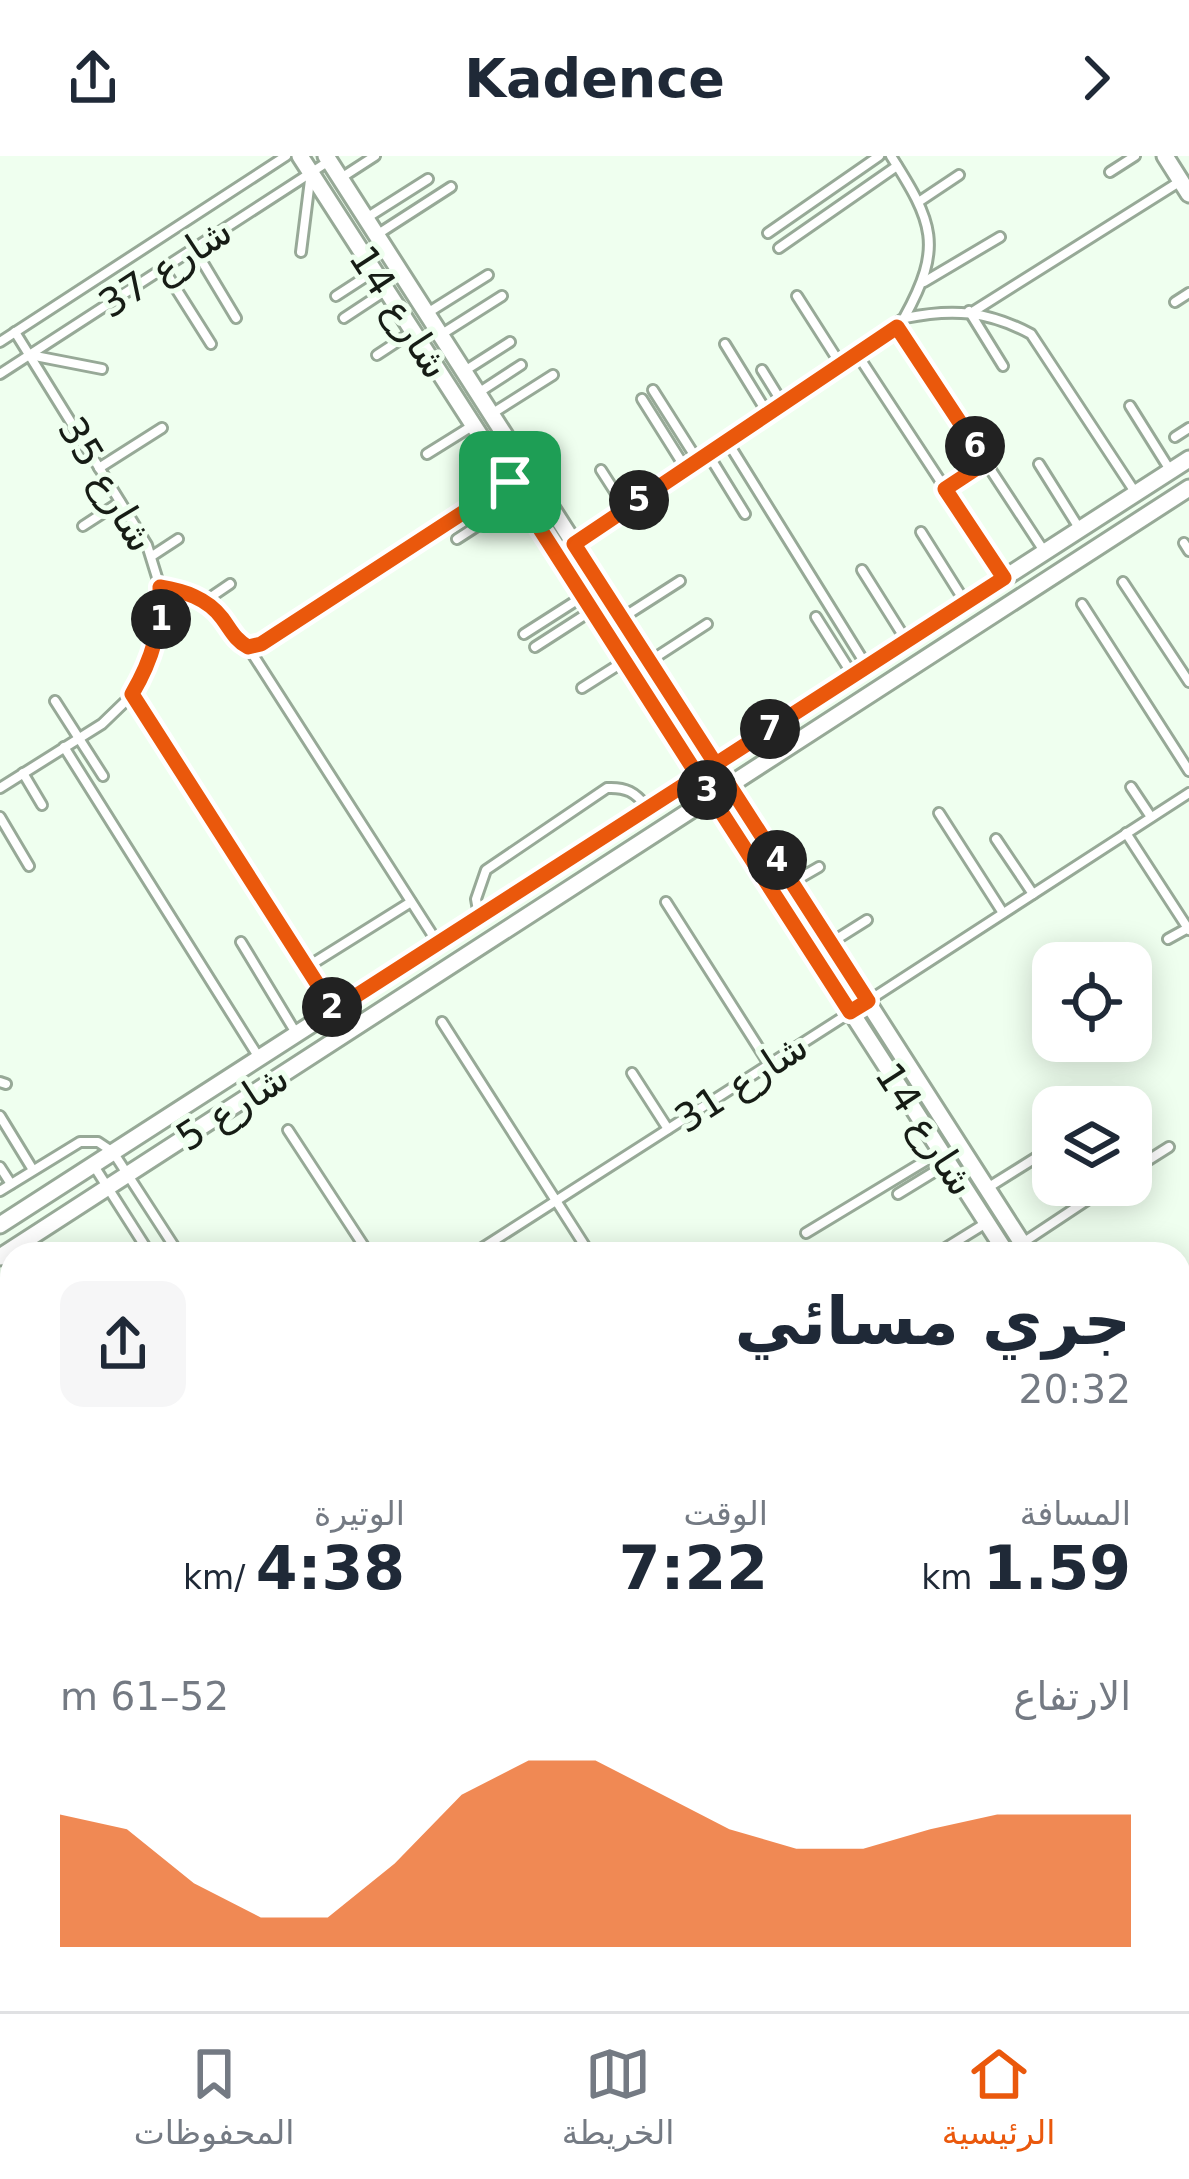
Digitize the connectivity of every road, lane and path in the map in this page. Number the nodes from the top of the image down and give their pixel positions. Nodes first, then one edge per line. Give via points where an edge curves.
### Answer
1 (286, 156) edge
2 (300, 156) edge
3 (375, 156) edge
4 (879, 156) edge
5 (891, 156) edge
6 (1135, 156) edge
7 (1165, 156) edge
8 (328, 158) edge
9 (897, 166) junction
10 (311, 172) junction
11 (1110, 172) dead end
12 (958, 175) dead end
13 (340, 178) junction
14 (428, 179) dead end
15 (451, 188) dead end
16 (1185, 188) edge
17 (920, 201) junction
18 (366, 218) junction
19 (768, 233) dead end
20 (376, 234) junction
21 (1000, 237) dead end
22 (194, 248) junction
23 (779, 248) dead end
24 (301, 252) dead end
25 (163, 268) junction
26 (375, 272) junction
27 (488, 274) dead end
28 (924, 282) junction
29 (386, 290) junction
30 (1189, 293) edge
31 (337, 296) dead end
32 (502, 296) dead end
33 (797, 296) dead end
34 (1175, 302) dead end
35 (971, 311) junction
36 (427, 313) junction
37 (236, 318) dead end
38 (344, 318) dead end
39 (904, 318) junction
40 (897, 327) junction
41 (15, 332) junction
42 (413, 332) junction
43 (441, 335) junction
44 (0, 342) edge
45 (510, 342) dead end
46 (211, 344) dead end
47 (724, 344) dead end
48 (856, 354) junction
49 (29, 355) junction
50 (377, 355) dead end
51 (521, 365) dead end
52 (841, 365) junction
53 (1003, 366) dead end
54 (102, 369) dead end
55 (762, 370) dead end
56 (464, 371) junction
57 (0, 374) edge
58 (553, 375) dead end
59 (653, 390) dead end
60 (478, 393) junction
61 (642, 399) dead end
62 (783, 404) junction
63 (1130, 406) dead end
64 (491, 414) junction
65 (768, 414) junction
66 (473, 425) junction
67 (162, 428) dead end
68 (1189, 428) edge
69 (1175, 437) dead end
70 (727, 441) junction
71 (428, 454) dead end
72 (708, 454) junction
73 (1189, 459) edge
74 (698, 461) junction
75 (986, 462) junction
76 (1039, 464) dead end
77 (99, 468) junction
78 (686, 469) junction
79 (601, 470) dead end
80 (1171, 471) junction
81 (510, 482) junction
82 (945, 489) junction
83 (1136, 493) junction
84 (1187, 494) edge
85 (520, 498) junction
86 (120, 502) junction
87 (626, 509) junction
88 (745, 514) dead end
89 (83, 526) dead end
90 (1080, 529) junction
91 (921, 532) dead end
92 (178, 539) dead end
93 (457, 539) dead end
94 (574, 544) junction
95 (1045, 552) junction
96 (152, 556) junction
97 (557, 556) junction
98 (862, 570) dead end
99 (1004, 578) junction
100 (680, 581) dead end
101 (1124, 582) dead end
102 (230, 584) dead end
103 (160, 587) junction
104 (205, 601) junction
105 (588, 603) junction
106 (966, 603) junction
107 (1082, 604) dead end
108 (816, 617) dead end
109 (622, 618) junction
110 (707, 624) dead end
111 (524, 634) dead end
112 (907, 641) junction
113 (248, 647) junction
114 (535, 647) dead end
115 (625, 661) junction
116 (650, 661) junction
117 (860, 671) junction
118 (1189, 682) edge
119 (582, 688) dead end
120 (132, 694) junction
121 (55, 700) dead end
122 (78, 739) junction
123 (64, 747) junction
124 (716, 764) junction
125 (1189, 771) edge
126 (23, 773) junction
127 (103, 776) dead end
128 (698, 776) junction
129 (730, 786) junction
130 (1131, 787) dead end
131 (0, 788) edge
132 (1189, 793) edge
133 (712, 797) junction
134 (42, 805) dead end
135 (647, 808) junction
136 (939, 813) dead end
137 (1151, 817) junction
138 (0, 818) edge
139 (1126, 833) junction
140 (996, 839) dead end
141 (29, 866) dead end
142 (819, 867) dead end
143 (792, 883) junction
144 (1033, 894) junction
145 (410, 902) junction
146 (666, 902) dead end
147 (1003, 914) junction
148 (479, 916) junction
149 (867, 920) dead end
150 (1188, 929) edge
151 (1168, 939) dead end
152 (241, 942) dead end
153 (438, 943) junction
154 (830, 943) junction
155 (307, 967) junction
156 (868, 1001) junction
157 (334, 1010) junction
158 (850, 1012) junction
159 (442, 1022) dead end
160 (296, 1034) junction
161 (259, 1058) junction
162 (769, 1064) junction
163 (632, 1072) dead end
164 (0, 1116) edge
165 (668, 1129) junction
166 (289, 1130) dead end
167 (1169, 1147) dead end
168 (113, 1152) junction
169 (944, 1157) junction
170 (1152, 1158) edge
171 (1032, 1160) edge
172 (93, 1165) junction
173 (0, 1167) edge
174 (33, 1170) junction
175 (128, 1174) junction
176 (11, 1184) junction
177 (108, 1187) junction
178 (988, 1187) junction
179 (0, 1191) edge
180 (898, 1194) dead end
181 (556, 1201) junction
182 (1082, 1206) edge
183 (987, 1222) junction
184 (0, 1225) edge
185 (806, 1233) dead end
186 (23, 1242) edge
187 (143, 1242) edge
188 (171, 1242) edge
189 (361, 1242) edge
190 (492, 1242) edge
191 (582, 1242) edge
192 (955, 1242) edge
193 (1000, 1242) edge
194 (1022, 1242) edge
195 (1034, 1242) edge

1 - 41 lane, شارع 37
2 - 10 street, شارع 14
3 - 13 lane
4 - 19 lane
5 - 9 lane
6 - 11 lane
7 - 16 street
8 - 10 lane, شارع 37
8 - 13 street, شارع 14
9 - 17 lane
9 - 23 lane
10 - 22 lane, شارع 37
10 - 24 lane
10 - 26 street, شارع 14
12 - 17 lane
13 - 18 street, شارع 14
14 - 18 lane
15 - 20 lane
16 - 35 lane
17 - 28 lane via 928,227
18 - 20 street, شارع 14
20 - 36 street, شارع 14
21 - 28 lane
22 - 25 lane, شارع 37
22 - 37 lane
25 - 46 lane
25 - 49 lane, شارع 37
26 - 29 street, شارع 14
26 - 31 lane
27 - 36 lane
28 - 39 lane
29 - 38 lane
29 - 42 street, شارع 14
30 - 34 lane
32 - 43 lane
33 - 52 lane
35 - 39 lane
35 - 53 lane
35 - 83 lane via 1031,334
36 - 43 street, شارع 14
39 - 40 lane
40 - 48 lane
40 - 75 lane
41 - 44 lane, شارع 37
41 - 49 lane, شارع 35
42 - 50 lane
42 - 66 street, شارع 14
43 - 56 street, شارع 14
45 - 56 lane
47 - 65 lane
48 - 52 lane
48 - 82 lane
49 - 54 lane
49 - 57 lane, شارع 37
49 - 77 lane, شارع 35
51 - 60 lane
52 - 62 lane
55 - 62 lane
56 - 60 street, شارع 14
58 - 64 lane
59 - 74 lane
60 - 64 street, شارع 14
61 - 78 lane
62 - 65 lane
63 - 80 lane
64 - 94 street, شارع 14
65 - 70 lane
66 - 71 lane
66 - 81 street, شارع 14
67 - 77 lane
68 - 69 lane
70 - 72 lane
70 - 117 lane
72 - 74 lane
72 - 88 lane
73 - 80 street, شارع 5
74 - 78 lane
75 - 82 lane
75 - 95 lane
76 - 90 lane
77 - 86 lane, شارع 35
78 - 87 lane
79 - 87 lane
80 - 83 street, شارع 5
81 - 85 street, شارع 14
81 - 113 lane
82 - 99 lane
83 - 90 street, شارع 5
84 - 129 street, شارع 5
85 - 93 lane
85 - 97 street, شارع 14
86 - 89 lane
86 - 96 lane, شارع 35
87 - 94 lane
90 - 95 street, شارع 5
91 - 106 lane
92 - 96 lane
94 - 97 lane
94 - 109 street, شارع 14
95 - 99 street, شارع 5
96 - 103 lane, شارع 35
97 - 105 street, شارع 14
98 - 112 lane
99 - 106 street, شارع 5
100 - 109 lane
101 - 118 lane
102 - 104 lane
103 - 104 lane
103 - 120 lane, شارع 35 via 161,625
104 - 113 lane
105 - 111 lane
105 - 114 lane
105 - 115 street, شارع 14
106 - 112 street, شارع 5
107 - 125 lane
108 - 117 lane
109 - 116 street, شارع 14
110 - 116 lane
112 - 117 street, شارع 5
113 - 145 lane
115 - 119 lane
115 - 128 street, شارع 14
116 - 124 street, شارع 14
117 - 124 street, شارع 5
120 - 122 lane, شارع 35
120 - 155 lane
121 - 122 lane
122 - 123 lane, شارع 35
122 - 127 lane
123 - 126 lane, شارع 35
123 - 161 lane
124 - 128 street, شارع 5
124 - 129 street, شارع 14
126 - 131 lane, شارع 35
126 - 134 lane
128 - 133 street, شارع 14
128 - 135 street, شارع 5
129 - 133 street, شارع 5
129 - 143 street, شارع 14
130 - 137 lane
132 - 137 lane, شارع 31
133 - 158 street, شارع 14
133 - 175 street, شارع 5
135 - 148 street, شارع 5
135 - 148 lane via 636,794 607,788 486,870
136 - 147 lane
137 - 139 lane, شارع 31
138 - 141 lane
139 - 144 lane, شارع 31
139 - 150 lane
140 - 144 lane
142 - 143 lane
143 - 154 street, شارع 14
144 - 147 lane, شارع 31
145 - 153 lane
145 - 155 lane
146 - 162 lane
147 - 156 lane, شارع 31
148 - 153 street, شارع 5
149 - 154 lane
150 - 151 lane
152 - 160 lane
153 - 157 street, شارع 5
154 - 156 street, شارع 14
155 - 157 lane
156 - 158 lane, شارع 31
156 - 178 street, شارع 14
157 - 160 street, شارع 5
158 - 162 lane, شارع 31
158 - 169 street, شارع 14
159 - 181 lane
160 - 161 street, شارع 5
161 - 168 street, شارع 5
162 - 165 lane, شارع 31
163 - 165 lane
164 - 174 lane
165 - 181 lane, شارع 31
166 - 189 lane
167 - 170 lane
168 - 172 street, شارع 5
168 - 174 lane via 80,1142
168 - 175 lane
169 - 180 lane
169 - 183 street, شارع 14
169 - 185 lane
171 - 178 lane
172 - 177 lane
172 - 184 street, شارع 5
173 - 176 lane
174 - 176 lane
175 - 177 street, شارع 5
175 - 188 lane
176 - 179 lane
177 - 186 street, شارع 5
177 - 187 lane
178 - 194 street, شارع 14
181 - 190 lane, شارع 31
181 - 191 lane
182 - 195 lane
183 - 192 lane
183 - 193 street, شارع 14

